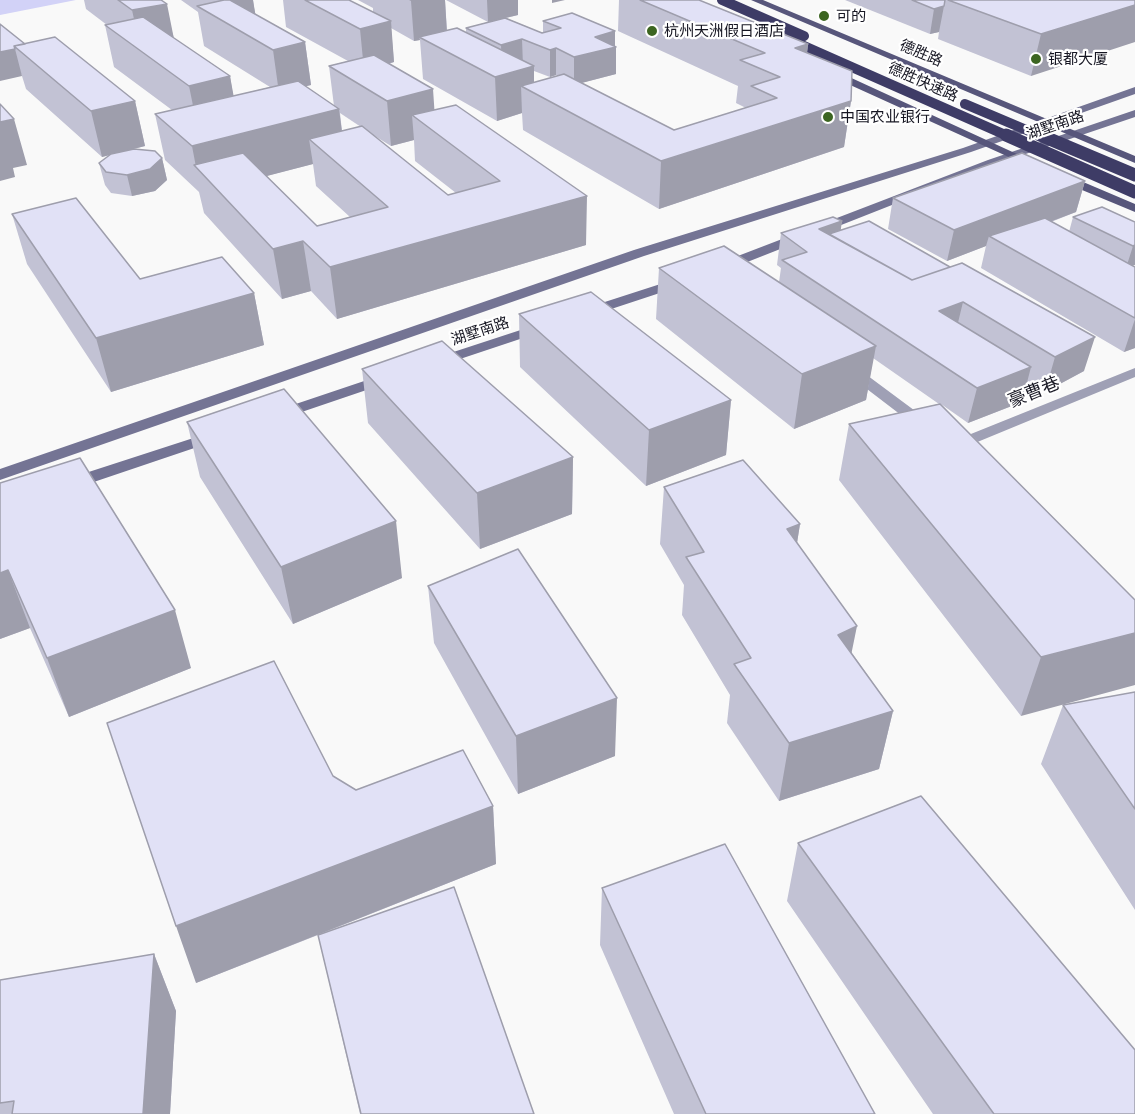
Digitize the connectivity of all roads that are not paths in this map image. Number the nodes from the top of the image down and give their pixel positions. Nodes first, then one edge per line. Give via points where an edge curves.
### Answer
1 (722, 0) edge
2 (755, 0) edge
3 (710, 4) edge
4 (817, 66) edge
5 (919, 84) dead end
6 (1135, 90) edge
7 (951, 98) dead end
8 (1135, 113) edge
9 (1046, 122) junction
10 (1075, 135) junction
11 (987, 143) junction
12 (1015, 156) junction
13 (1135, 160) edge
14 (1135, 175) edge
15 (1135, 192) edge
16 (1135, 208) edge
17 (707, 273) junction
18 (737, 283) edge
19 (842, 363) edge
20 (425, 366) edge
21 (1135, 372) edge
22 (402, 374) edge
23 (267, 419) edge
24 (234, 430) edge
25 (941, 442) junction
26 (962, 465) edge
27 (0, 474) edge
28 (56, 489) edge

1 - 5 highway, 德胜快速路, bridge
2 - 9 main road, 德胜路
3 - 15 highway, 德胜快速路, bridge
4 - 11 main road
6 - 9 main road, 湖墅南路
7 - 14 highway, 德胜快速路, bridge
8 - 10 main road, 湖墅南路
9 - 10 main road, 德胜路
9 - 11 main road, 湖墅南路
10 - 12 main road, 湖墅南路
10 - 13 main road, 德胜路
11 - 12 main road
11 - 27 main road, 湖墅南路 via 639,253
12 - 16 main road
12 - 17 main road, 湖墅南路
17 - 18 street
17 - 20 main road, 湖墅南路
19 - 25 street
21 - 25 street, 豪曹巷
22 - 23 main road
24 - 28 main road
25 - 26 street

